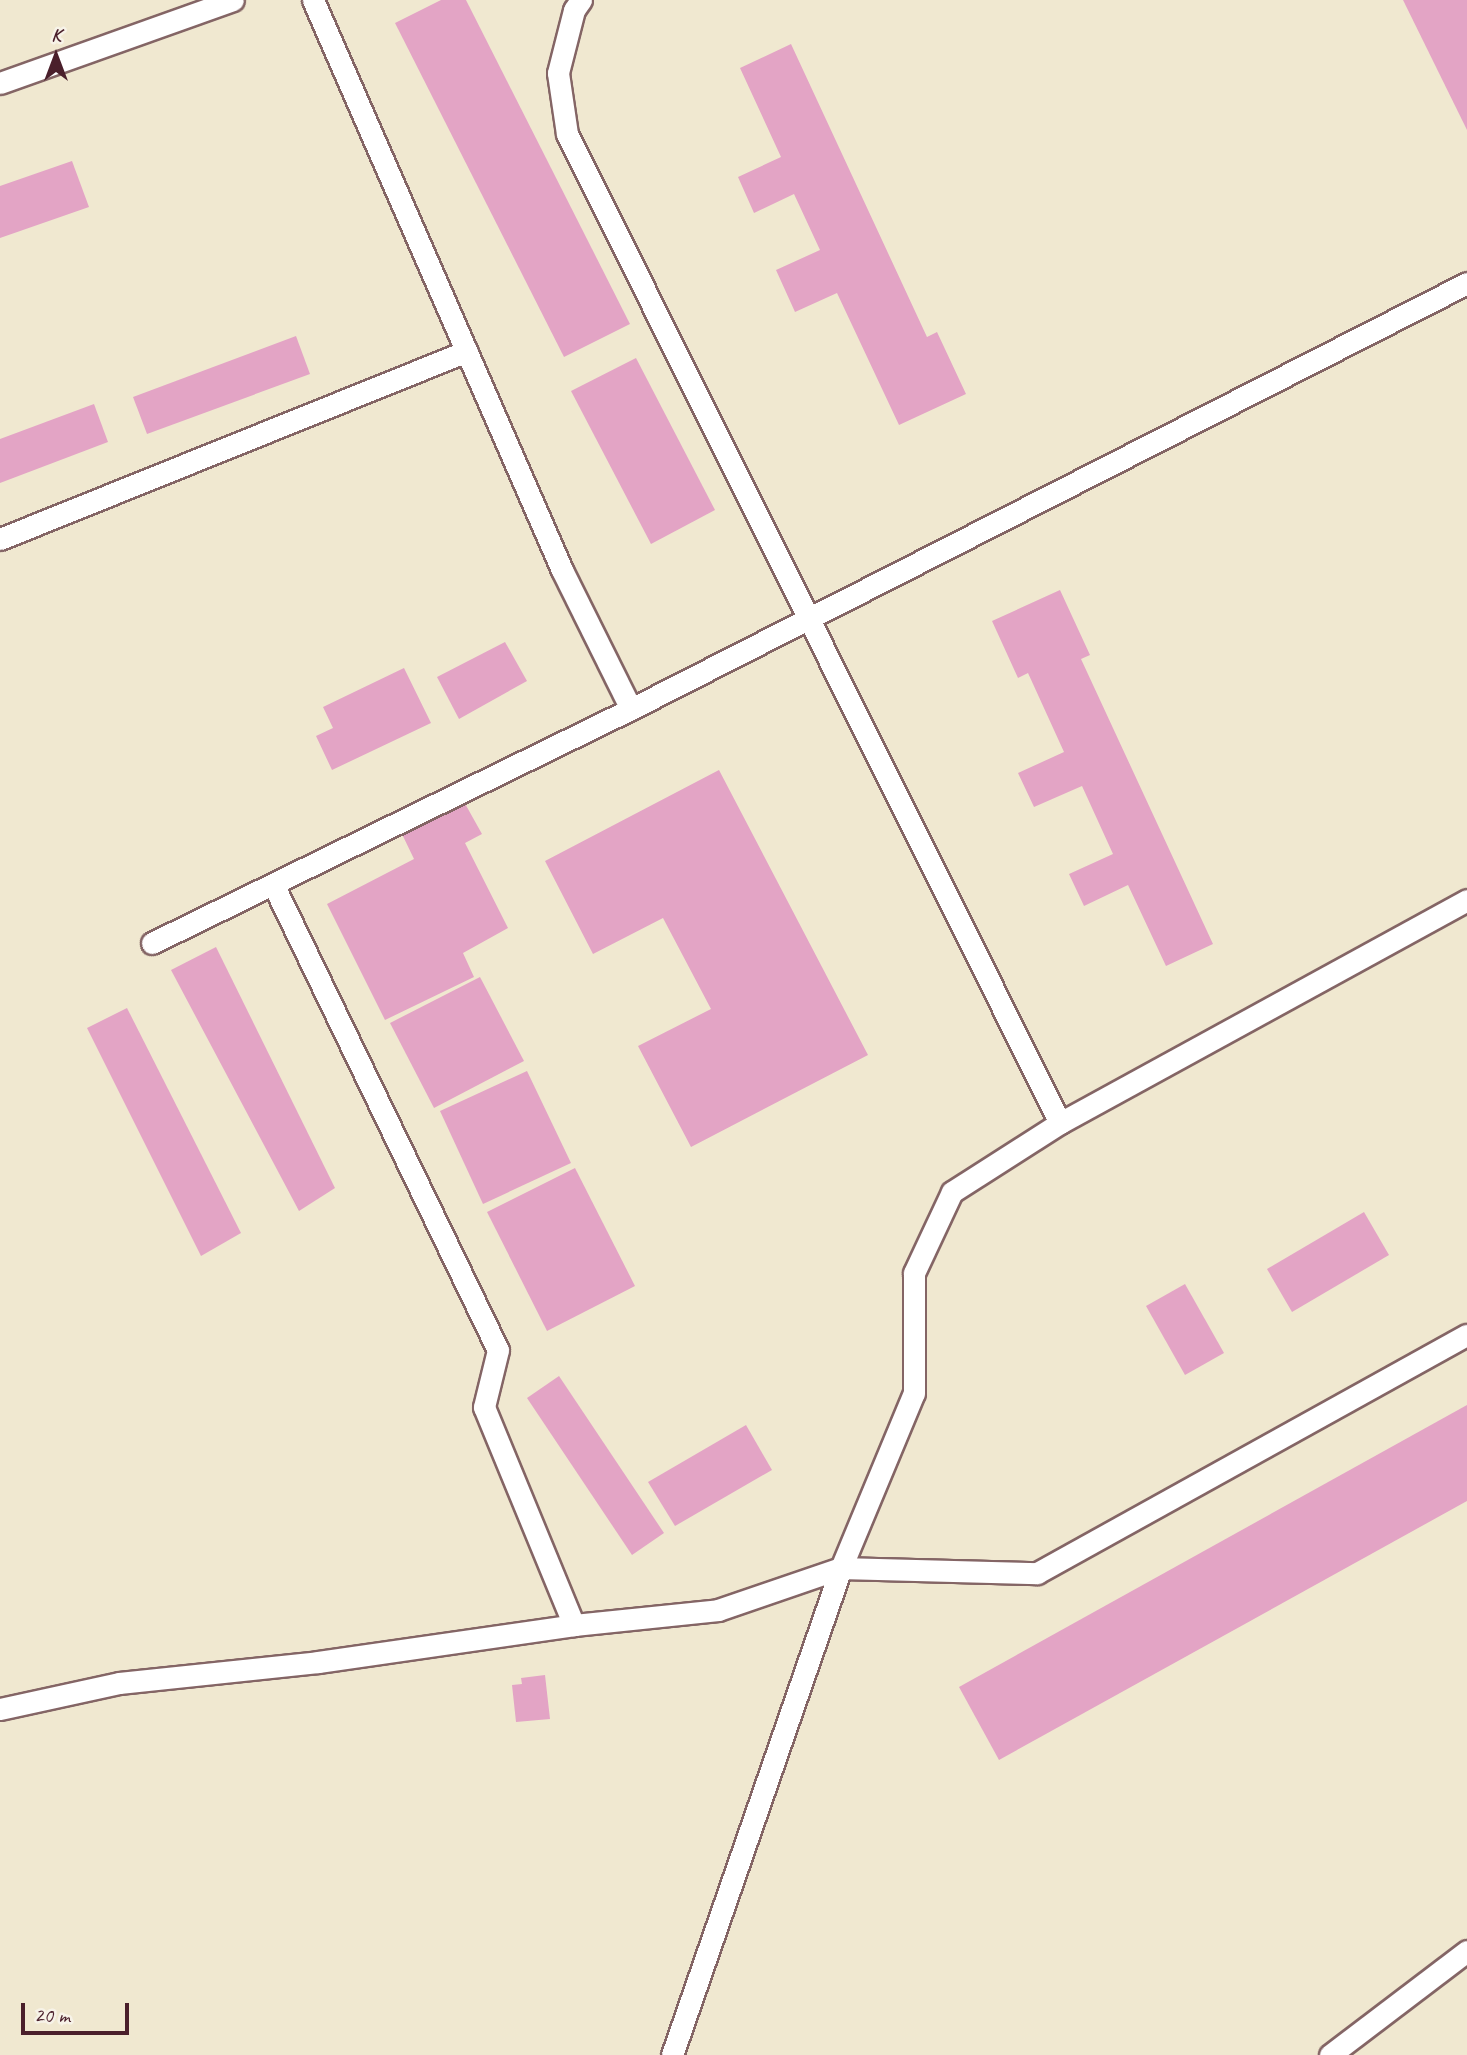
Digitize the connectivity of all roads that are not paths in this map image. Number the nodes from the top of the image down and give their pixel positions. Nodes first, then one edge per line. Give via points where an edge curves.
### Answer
1 (233, 0) edge
2 (313, 0) edge
3 (580, 0) edge
4 (0, 83) edge
5 (1467, 283) edge
6 (467, 351) junction
7 (0, 539) edge
8 (808, 616) junction
9 (631, 709) junction
10 (273, 884) junction
11 (1467, 900) edge
12 (152, 943) dead end
13 (1060, 1123) junction
14 (1467, 1335) edge
15 (841, 1568) junction
16 (574, 1625) junction
17 (0, 1709) edge
18 (1467, 1951) edge
19 (672, 2055) edge
20 (1330, 2055) edge

1 - 4 lane
2 - 6 lane
3 - 8 lane via 558,73 567,134
5 - 8 lane
6 - 7 lane
6 - 9 lane via 562,570
8 - 9 lane
8 - 13 lane
9 - 10 lane
10 - 12 lane
10 - 16 lane via 498,1350 484,1407
11 - 13 lane
13 - 15 lane via 952,1192 914,1273 914,1393
14 - 15 lane via 1037,1573
15 - 16 lane via 718,1610
15 - 19 lane
16 - 17 lane via 318,1662 119,1683
18 - 20 lane

